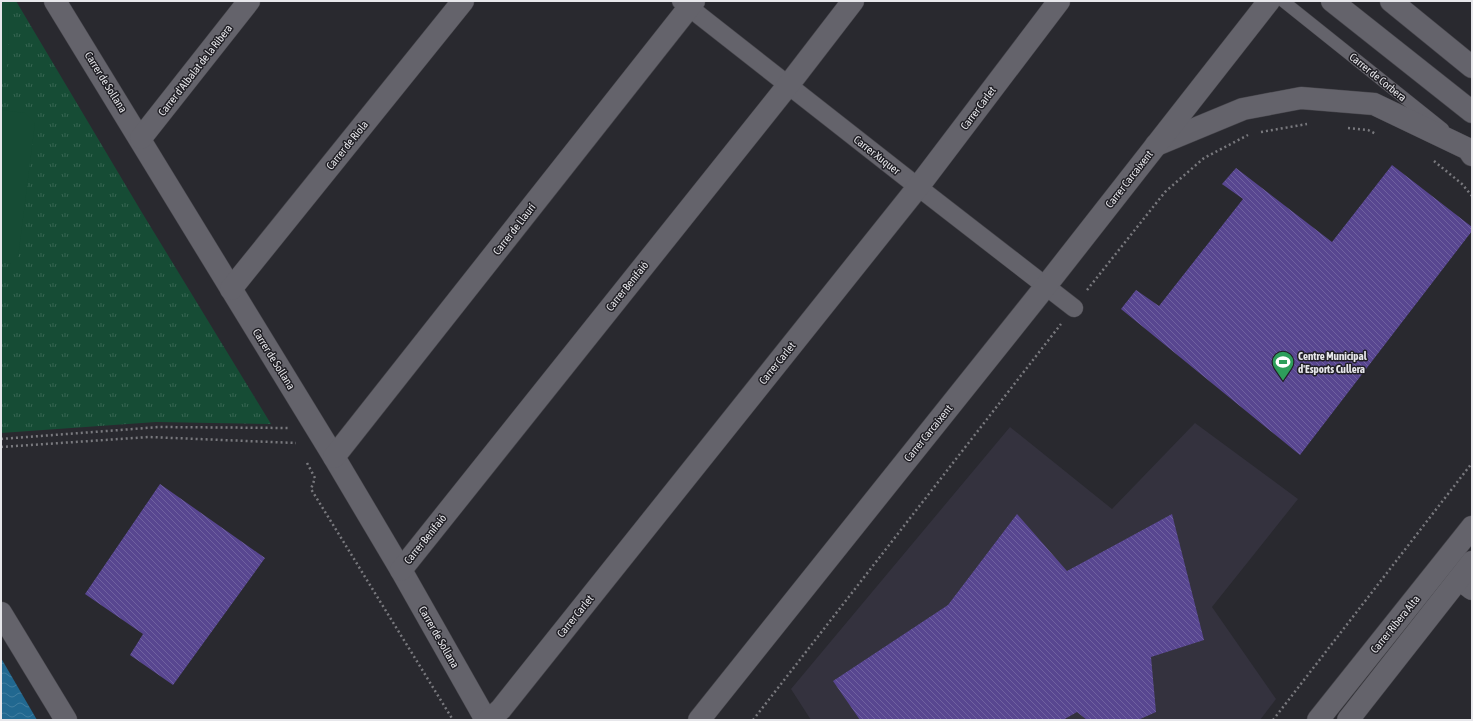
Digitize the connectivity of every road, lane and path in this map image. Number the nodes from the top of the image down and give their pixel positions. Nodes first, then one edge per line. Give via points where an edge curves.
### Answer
1 (55, 1) edge
2 (249, 1) edge
3 (463, 1) edge
4 (853, 1) edge
5 (1059, 1) edge
6 (1269, 1) edge
7 (1283, 1) edge
8 (1332, 1) edge
9 (1391, 1) edge
10 (688, 3) edge
11 (1472, 67) edge
12 (788, 85) junction
13 (1472, 112) edge
14 (1310, 123) dead end
15 (1346, 128) dead end
16 (1257, 133) dead end
17 (1249, 134) dead end
18 (1382, 136) dead end
19 (141, 138) junction
20 (1155, 146) junction
21 (1470, 152) edge
22 (1431, 159) dead end
23 (918, 188) junction
24 (1472, 196) edge
25 (1045, 286) junction
26 (231, 289) junction
27 (1074, 308) junction
28 (317, 429) junction
29 (1, 439) edge
30 (1, 447) edge
31 (299, 448) dead end
32 (334, 457) junction
33 (306, 460) dead end
34 (1472, 463) edge
35 (1472, 527) edge
36 (1472, 562) edge
37 (401, 570) junction
38 (1465, 584) edge
39 (1, 613) edge
40 (1356, 717) edge
41 (66, 720) edge
42 (453, 720) edge
43 (486, 720) edge
44 (489, 720) edge
45 (699, 720) edge
46 (753, 720) edge
47 (1273, 720) edge
48 (1318, 720) edge

1 - 19 street, Carrer de Sollana
2 - 19 street, Carrer d'Albalat de la Ribera
3 - 26 street, Carrer de Riola
4 - 12 street, Carrer Benifaió
5 - 23 street, Carrer Carlet
6 - 20 street, Carrer Carcaixent
7 - 21 lane, Carrer de Corbera
8 - 13 street
9 - 11 street
10 - 12 street, Carrer Xuquer
10 - 32 street, Carrer de Llaurí
12 - 23 street, Carrer Xuquer
12 - 37 street, Carrer Benifaió
14 - 16 path
15 - 18 path via 1368,130
17 - 27 path via 1204,158 1165,192
19 - 26 street, Carrer de Sollana
20 - 21 street, Carrer Carcaixent via 1243,109 1301,98 1374,104
20 - 25 street, Carrer Carcaixent
22 - 24 path via 1462,184
23 - 25 street, Carrer Xuquer
23 - 44 street, Carrer Carlet
25 - 27 street, Carrer Xuquer
25 - 45 street, Carrer Carcaixent
26 - 28 street, Carrer de Sollana
27 - 46 path
28 - 29 path via 159,426
28 - 32 street, Carrer de Sollana
30 - 31 path via 148,437 296,442
32 - 37 street, Carrer de Sollana
33 - 42 path via 315,478 311,490
34 - 47 path
35 - 48 street, Carrer Ribera Alta
36 - 38 street, Carrer Ribera Alta
37 - 43 street, Carrer de Sollana
38 - 40 street, Carrer Ribera Alta
39 - 41 street

